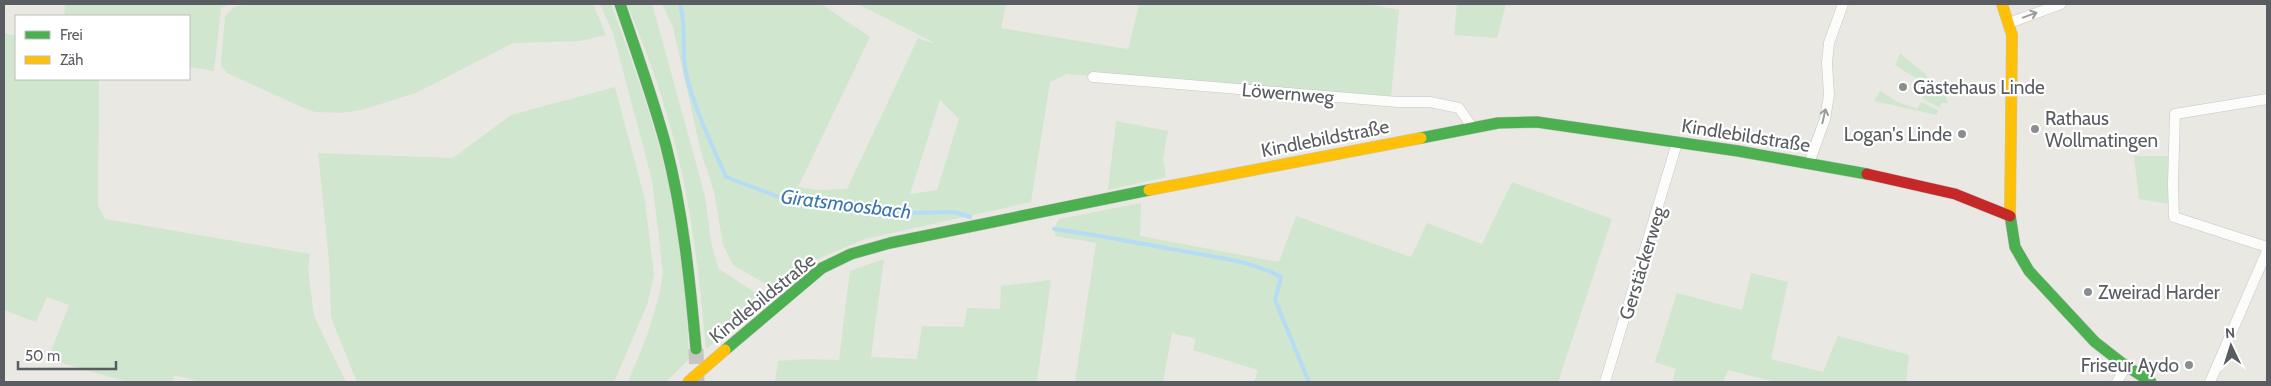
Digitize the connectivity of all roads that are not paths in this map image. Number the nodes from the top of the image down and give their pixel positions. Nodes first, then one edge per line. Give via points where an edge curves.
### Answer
1 (620, 4) edge
2 (1843, 4) edge
3 (2002, 4) edge
4 (2061, 4) edge
5 (2009, 23) junction
6 (1093, 77) dead end
7 (2267, 98) edge
8 (1472, 127) junction
9 (1678, 143) junction
10 (1809, 162) junction
11 (2010, 216) junction
12 (2267, 247) edge
13 (2267, 251) edge
14 (696, 349) tunnel mouth
15 (2125, 368) junction
16 (688, 382) edge
17 (1605, 382) edge
18 (2117, 382) edge
19 (2150, 382) edge
20 (2210, 382) edge

1 - 14 main road via 651,95 680,206
10 -> 2 street via 1825,118 1829,95 1829,44
3 - 5 main road
5 -> 4 street
5 - 11 main road via 2013,69
6 - 8 street, Löwernweg via 1430,102 1459,108
7 - 12 street via 2175,114 2173,184 2174,217
8 - 9 main road, Kindlebildstraße via 1536,122
8 - 16 main road, Kindlebildstraße, bridge via 967,227 851,254 822,268
9 - 10 main road, Kindlebildstraße
9 - 17 street, Gerstäckerweg
10 - 11 main road, Kindlebildstraße via 1953,192
11 - 15 main road via 2012,238 2019,257 2032,275 2093,341
13 - 20 street
15 - 18 street
15 - 19 main road

